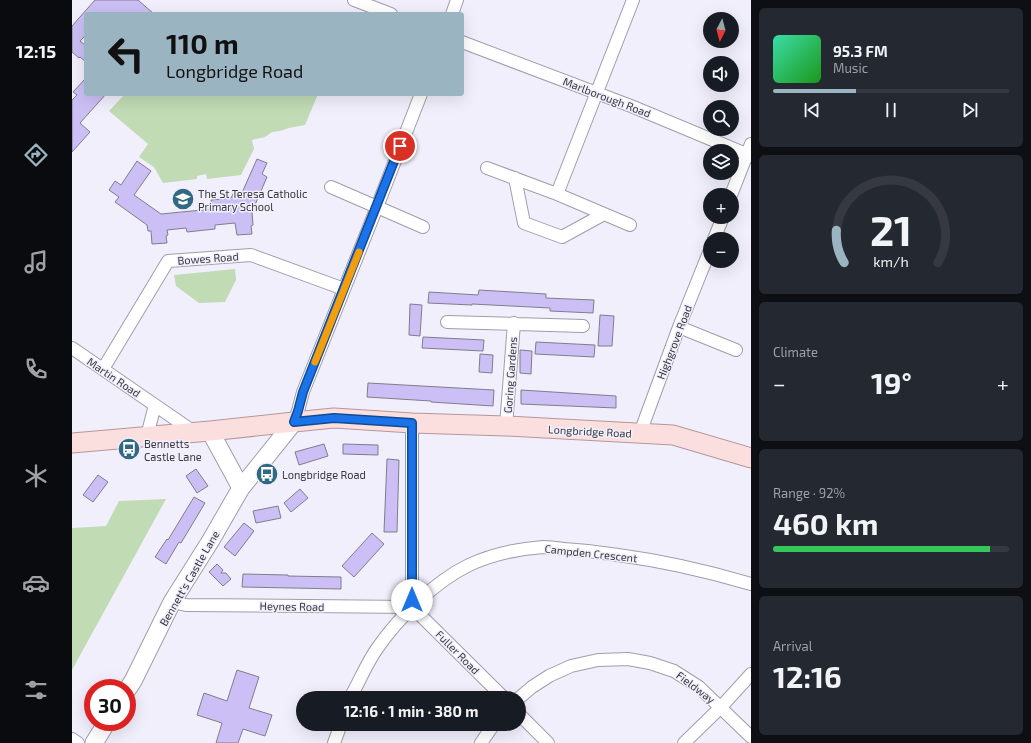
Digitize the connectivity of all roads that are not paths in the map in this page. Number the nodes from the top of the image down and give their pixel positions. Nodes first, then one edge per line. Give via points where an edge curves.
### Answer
1 (354, 0) edge
2 (457, 0) edge
3 (633, 0) edge
4 (386, 12) edge
5 (453, 12) edge
6 (464, 43) edge
7 (596, 93) junction
8 (419, 96) edge
9 (750, 151) edge
10 (487, 168) dead end
11 (515, 178) junction
12 (331, 187) dead end
13 (734, 188) edge
14 (557, 194) junction
15 (377, 207) junction
16 (604, 214) junction
17 (630, 225) dead end
18 (423, 227) dead end
19 (703, 268) edge
20 (344, 289) junction
21 (447, 322) dead end
22 (514, 323) junction
23 (582, 326) dead end
24 (680, 327) junction
25 (72, 348) edge
26 (736, 350) dead end
27 (103, 369) junction
28 (155, 405) junction
29 (294, 422) junction
30 (412, 423) junction
31 (506, 426) junction
32 (202, 432) junction
33 (640, 433) junction
34 (147, 436) junction
35 (72, 443) edge
36 (751, 458) edge
37 (241, 488) junction
38 (751, 584) edge
39 (172, 602) junction
40 (412, 607) junction
41 (751, 674) edge
42 (134, 679) edge
43 (354, 691) edge
44 (497, 691) edge
45 (526, 692) edge
46 (721, 707) junction
47 (526, 721) edge
48 (101, 731) edge
49 (338, 731) edge
50 (489, 731) edge
51 (751, 737) edge
52 (72, 739) edge
53 (78, 743) edge
54 (94, 743) edge
55 (334, 743) edge
56 (481, 743) edge
57 (548, 743) edge
58 (684, 743) edge

1 - 4 street
2 - 5 street
3 - 7 street
6 - 7 street, Marlborough Road
7 - 9 street, Marlborough Road
7 - 14 street
8 - 15 street
9 - 13 street
10 - 11 street
11 - 14 street
11 - 16 street via 524,223 562,237
12 - 15 street
14 - 16 street
15 - 18 street
15 - 20 street
16 - 17 street
19 - 24 street, Highgrove Road
20 - 27 street, Bowes Road via 250,255 168,261
20 - 29 street via 303,392
21 - 22 street, Goring Gardens
22 - 23 street, Goring Gardens
22 - 31 street, Goring Gardens
24 - 26 street
24 - 33 street, Highgrove Road
25 - 27 street, Martin Road
27 - 28 street, Martin Road
28 - 32 street, Martin Road
28 - 34 street
29 - 30 main road, Longbridge Road via 334,418
29 - 32 main road, Longbridge Road
29 - 37 main road, Bennett's Castle Lane
30 - 31 main road, Longbridge Road
30 - 40 street
31 - 33 main road, Longbridge Road
32 - 34 main road, Longbridge Road
32 - 37 main road
33 - 36 main road, Longbridge Road via 673,435
34 - 35 main road, Longbridge Road
37 - 39 main road, Bennett's Castle Lane
38 - 40 street, Campden Crescent via 643,558 544,547 516,550 469,565 424,595
39 - 40 street, Heynes Road via 186,605
39 - 42 main road, Bennett's Castle Lane
40 - 43 street, Campden Crescent via 376,651
40 - 44 street, Fuller Road
41 - 46 street
45 - 46 street, Fieldway via 571,666 598,660 628,659 674,671 699,687
46 - 51 street, Fieldway
46 - 58 street
47 - 57 street
48 - 54 main road
49 - 55 street
50 - 56 street
52 - 53 street

